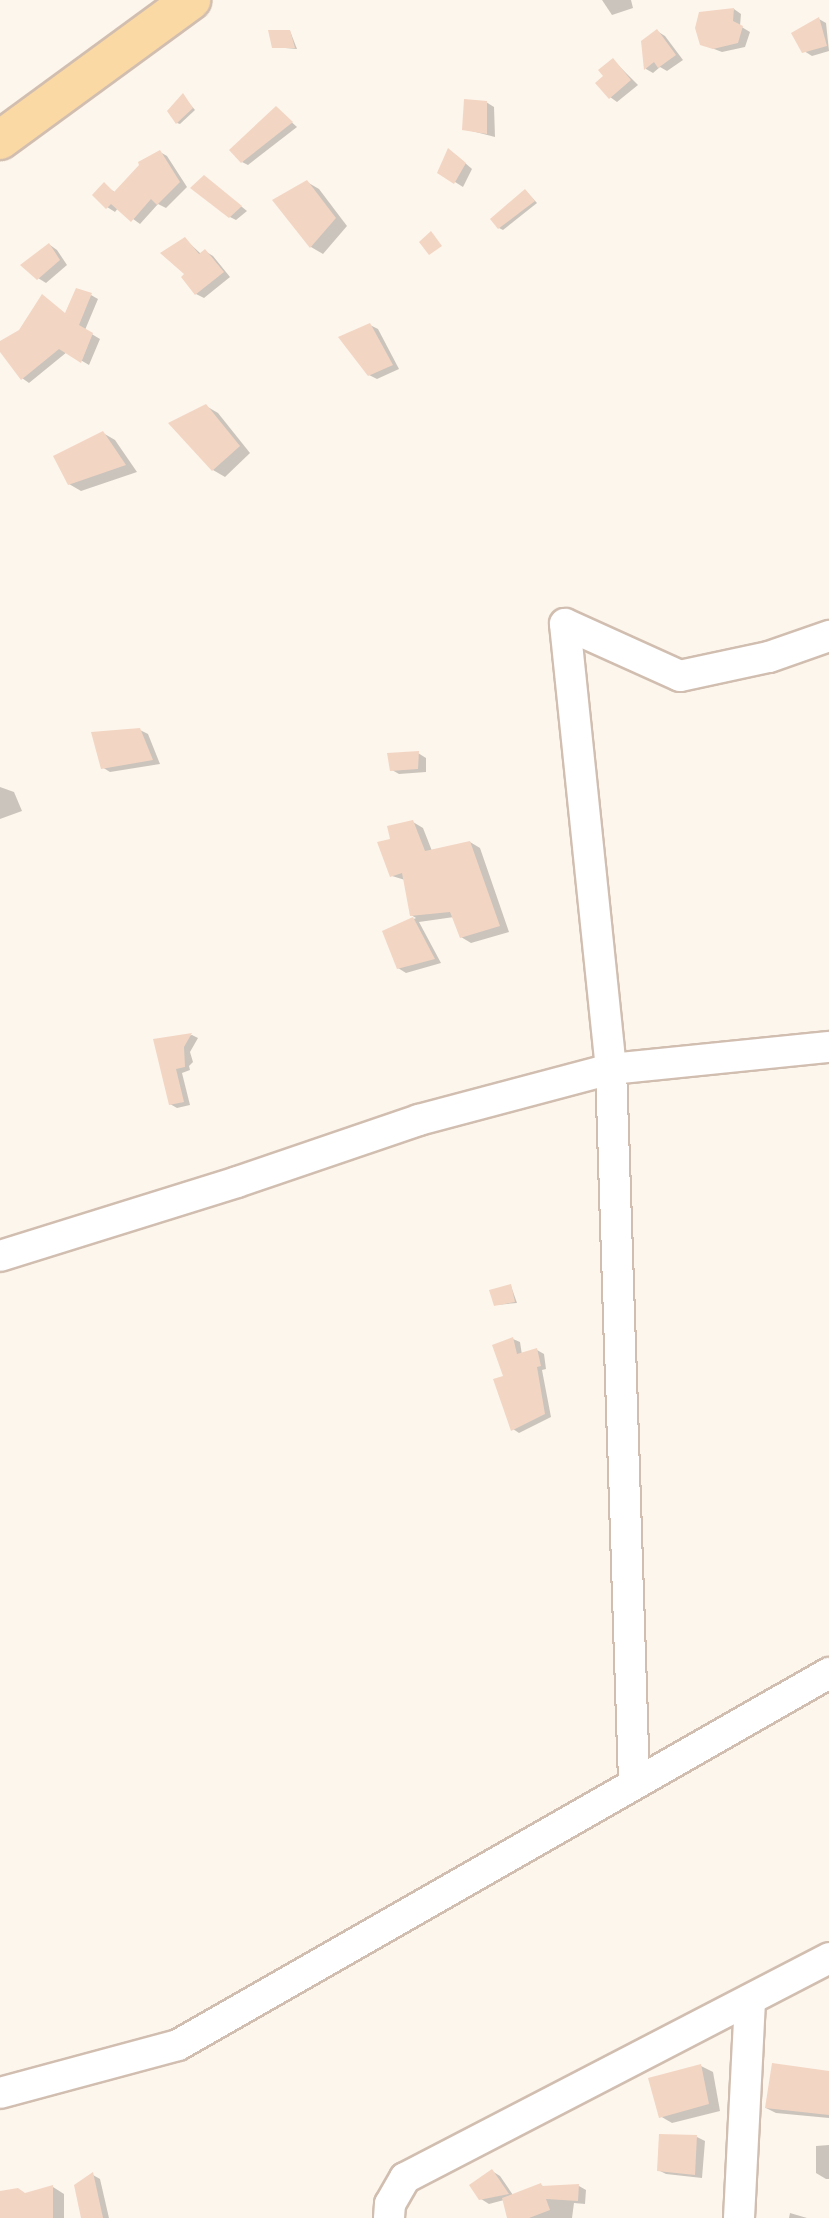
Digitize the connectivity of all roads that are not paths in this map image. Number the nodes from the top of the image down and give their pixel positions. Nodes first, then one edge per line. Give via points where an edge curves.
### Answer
1 (191, 0) edge
2 (0, 139) edge
3 (829, 636) edge
4 (829, 1047) edge
5 (611, 1069) junction
6 (0, 1256) edge
7 (829, 1674) edge
8 (634, 1783) junction
9 (829, 1958) edge
10 (750, 2000) junction
11 (0, 2093) edge
12 (390, 2218) edge
13 (739, 2218) edge

1 - 2 main road
3 - 5 street via 769,657 680,676 565,624
4 - 5 street
5 - 6 street via 419,1120
5 - 8 street
7 - 8 street
8 - 11 street via 178,2045
9 - 10 street
10 - 12 street via 405,2178 390,2204
10 - 13 street

